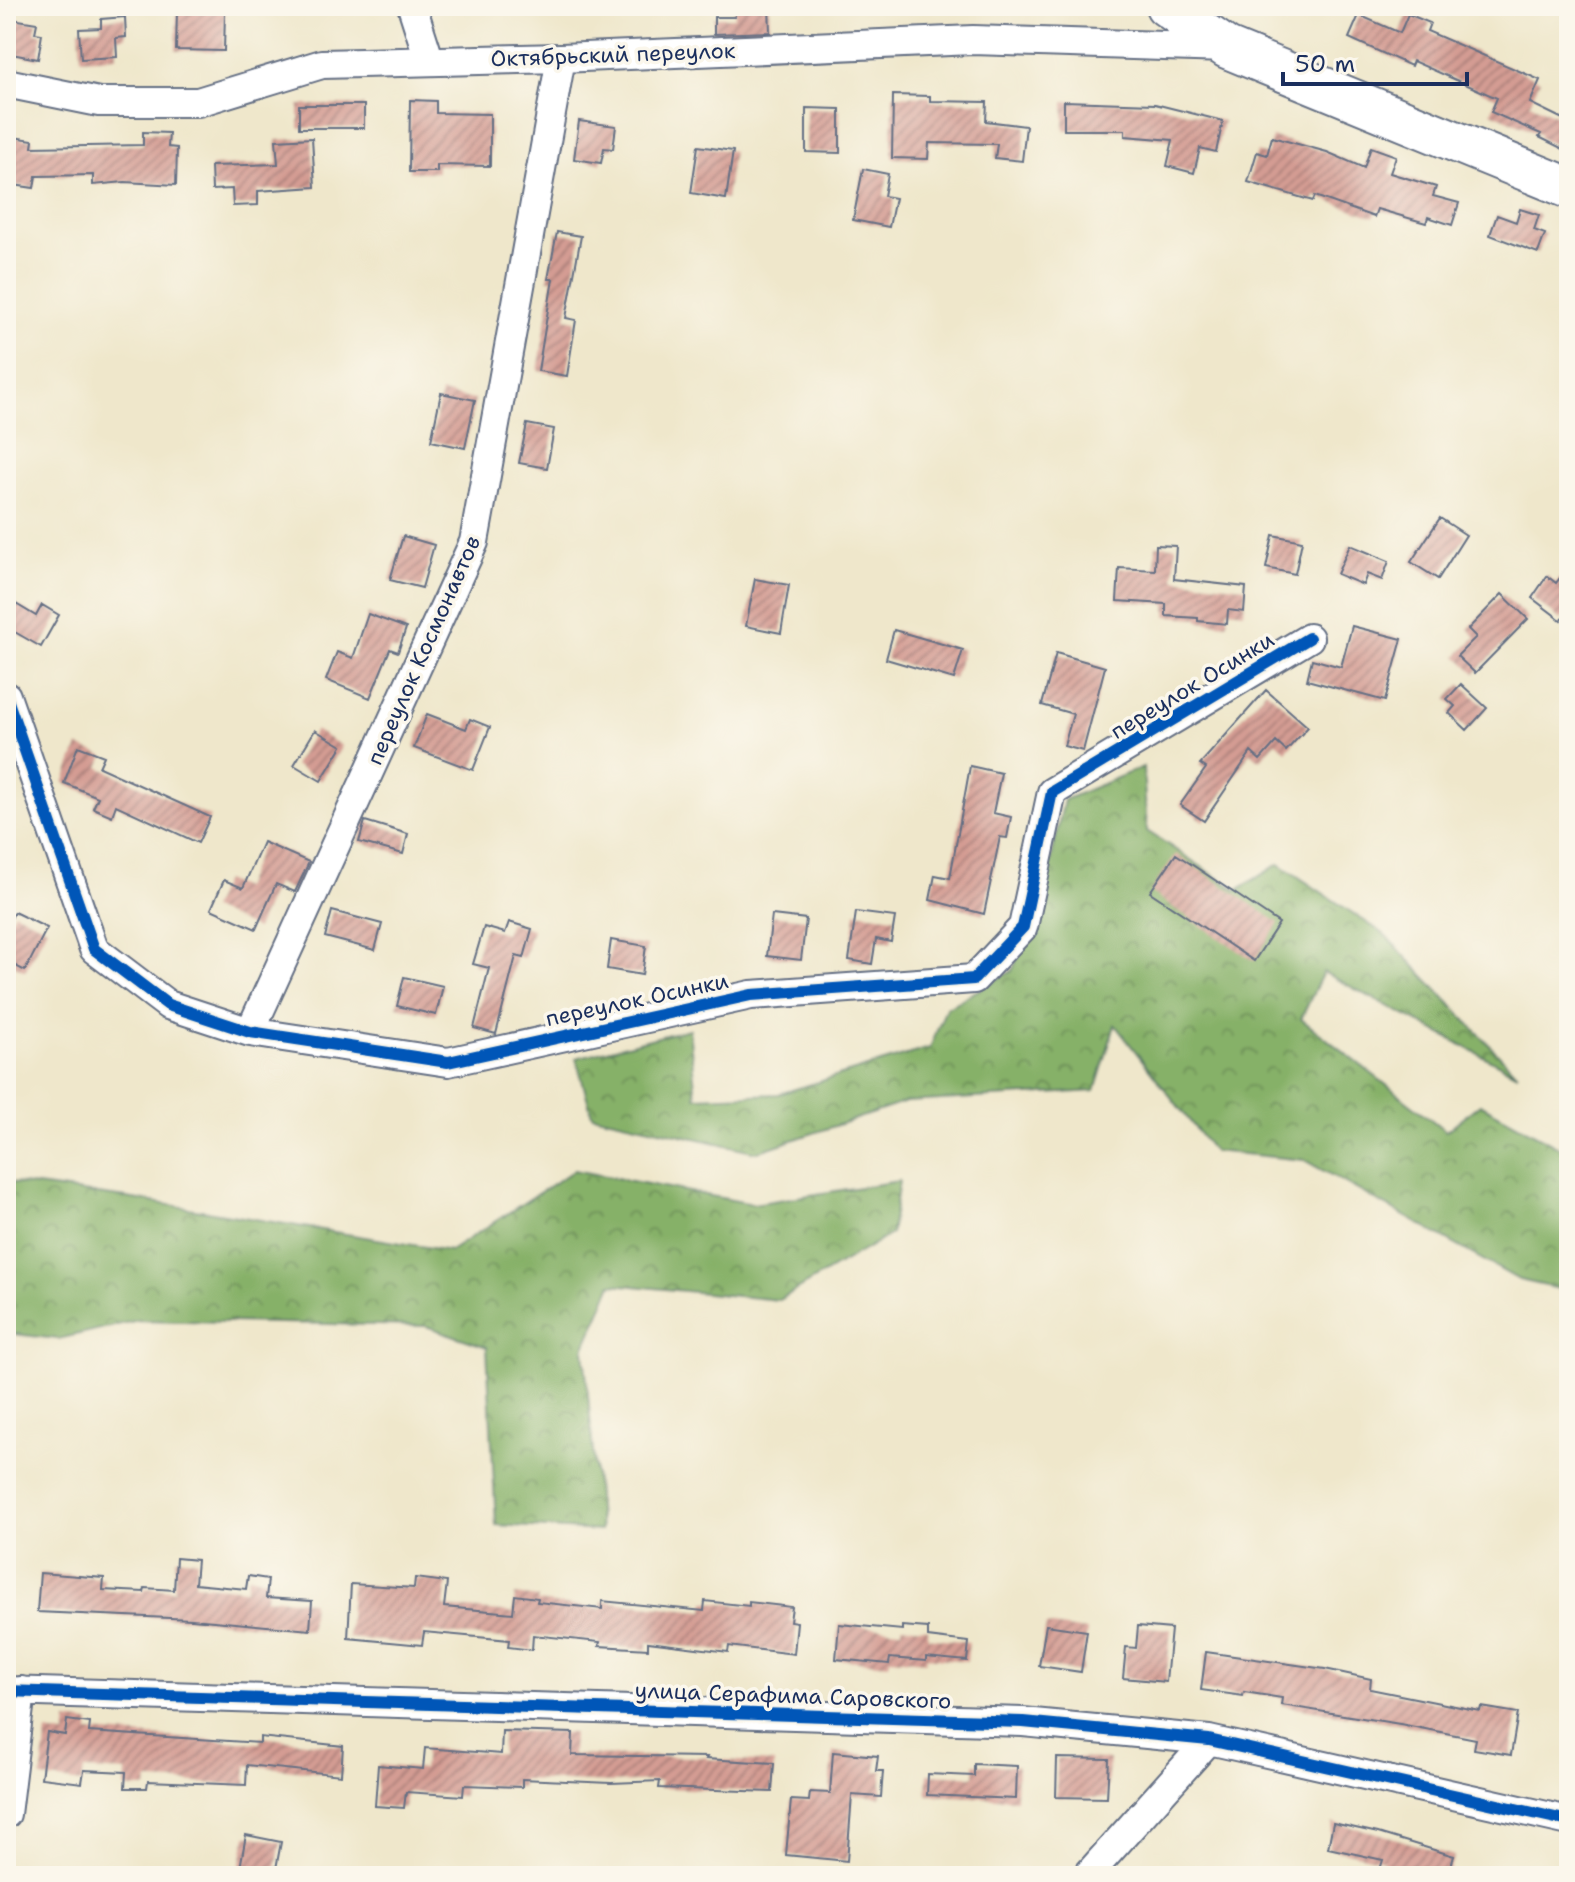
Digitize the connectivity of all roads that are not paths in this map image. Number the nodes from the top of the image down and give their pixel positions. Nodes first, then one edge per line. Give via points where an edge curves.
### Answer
1 (412, 6) edge
2 (1166, 6) edge
3 (1227, 48) junction
4 (561, 58) junction
5 (429, 59) junction
6 (6, 83) edge
7 (1569, 188) edge
8 (1309, 638) dead end
9 (6, 696) edge
10 (250, 1032) junction
11 (13, 1691) edge
12 (1209, 1740) junction
13 (6, 1814) edge
14 (1569, 1821) edge
15 (1087, 1876) edge

1 - 5 street
2 - 3 street
3 - 4 street, Октябрьский переулок via 973,40
3 - 7 street
4 - 5 street, Октябрьский переулок
4 - 10 street, переулок Космонавтов via 474,542
5 - 6 street, Октябрьский переулок via 322,64 198,102 99,102
8 - 10 street, переулок Осинки via 1052,792 1023,927 974,979 751,995 448,1062
9 - 10 street, переулок Осинки via 94,949 168,1005
11 - 12 street, улица Серафима Саровского via 1023,1722
11 - 13 street
12 - 14 street, улица Серафима Саровского
12 - 15 street

